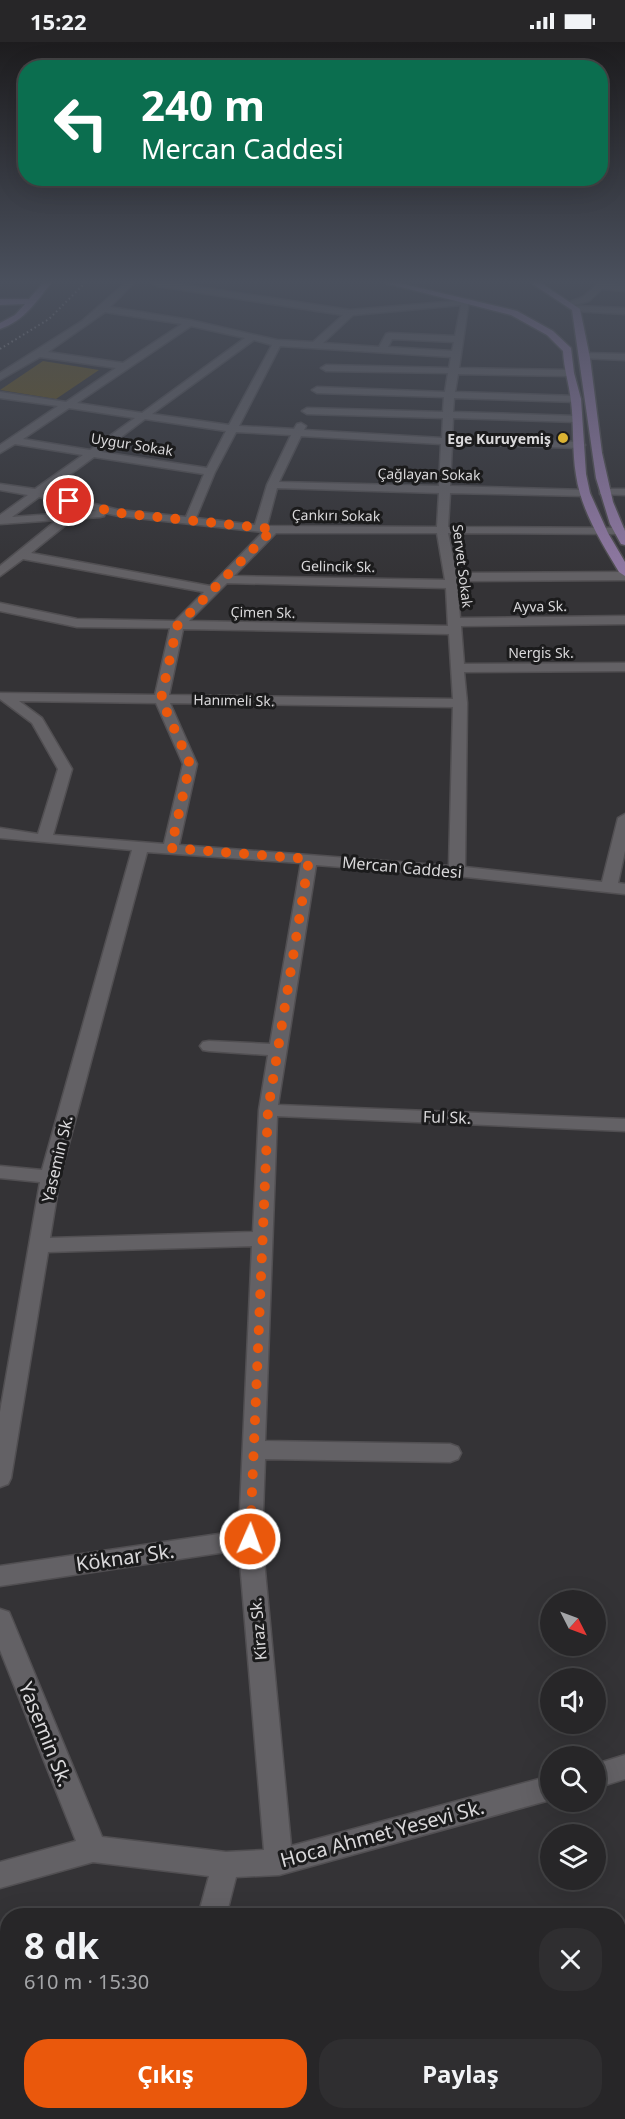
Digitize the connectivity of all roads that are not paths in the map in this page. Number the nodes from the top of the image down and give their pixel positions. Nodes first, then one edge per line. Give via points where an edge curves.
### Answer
1 (103, 380) edge
2 (192, 380) edge
3 (259, 380) edge
4 (321, 380) edge
5 (452, 380) edge
6 (571, 380) edge
7 (588, 380) edge
8 (317, 390) junction
9 (0, 395) edge
10 (449, 396) junction
11 (576, 399) junction
12 (65, 406) junction
13 (307, 411) junction
14 (449, 415) junction
15 (141, 416) junction
16 (576, 419) junction
17 (234, 429) junction
18 (297, 434) junction
19 (13, 441) junction
20 (448, 441) junction
21 (580, 445) junction
22 (0, 450) edge
23 (90, 453) junction
24 (210, 472) junction
25 (272, 485) junction
26 (0, 487) edge
27 (443, 489) junction
28 (604, 492) junction
29 (625, 492) edge
30 (37, 493) junction
31 (585, 493) junction
32 (85, 504) junction
33 (119, 513) junction
34 (69, 516) junction
35 (190, 520) junction
36 (0, 521) edge
37 (267, 529) junction
38 (442, 532) junction
39 (603, 533) junction
40 (624, 535) edge
41 (21, 555) junction
42 (0, 572) edge
43 (625, 574) edge
44 (224, 579) junction
45 (451, 580) junction
46 (212, 590) junction
47 (0, 607) edge
48 (625, 620) edge
49 (177, 626) junction
50 (455, 626) junction
51 (625, 667) edge
52 (458, 668) junction
53 (161, 699) junction
54 (6, 700) edge
55 (460, 703) junction
56 (625, 818) edge
57 (0, 833) edge
58 (44, 838) junction
59 (141, 846) junction
60 (171, 848) junction
61 (309, 859) junction
62 (457, 871) junction
63 (617, 888) edge
64 (209, 1046) dead end
65 (278, 1050) junction
66 (268, 1110) junction
67 (625, 1125) edge
68 (0, 1172) edge
69 (50, 1177) junction
70 (263, 1239) junction
71 (39, 1245) junction
72 (254, 1450) junction
73 (450, 1453) dead end
74 (0, 1478) edge
75 (250, 1539) junction
76 (0, 1576) edge
77 (0, 1619) edge
78 (625, 1767) edge
79 (606, 1773) edge
80 (540, 1791) edge
81 (93, 1849) junction
82 (279, 1862) junction
83 (226, 1865) junction
84 (0, 1875) edge
85 (214, 1908) edge

1 - 12 street
2 - 15 street
3 - 17 street
4 - 8 street
5 - 10 street, Servet Sokak
6 - 11 main road
7 - 28 main road
8 - 10 street
8 - 13 street
9 - 12 street
10 - 11 street
10 - 14 street, Servet Sokak
11 - 16 main road
12 - 15 street
12 - 19 street
13 - 14 street
13 - 18 street
14 - 16 street
14 - 20 street, Servet Sokak
15 - 17 street
15 - 23 street
16 - 21 main road
17 - 18 street
17 - 24 street
18 - 20 street
18 - 25 street
19 - 22 street
19 - 23 street, Uygur Sokak
20 - 21 street
20 - 27 street, Servet Sokak
21 - 31 main road
23 - 24 street, Uygur Sokak
23 - 30 street
24 - 35 street
25 - 27 street, Çağlayan Sokak
25 - 37 street
26 - 30 street, Çankırı Sokak
27 - 31 street, Çağlayan Sokak
27 - 38 street, Servet Sokak
28 - 29 street
28 - 40 main road
30 - 32 street, Çankırı Sokak
30 - 36 street
31 - 39 main road
32 - 33 street, Çankırı Sokak
32 - 34 street
33 - 34 street
33 - 35 street, Çankırı Sokak
34 - 36 street
34 - 41 street
35 - 37 street, Çankırı Sokak
37 - 38 street, Çankırı Sokak
37 - 44 street
38 - 39 street, Çankırı Sokak
38 - 45 street, Servet Sokak
39 - 40 street, Çankırı Sokak
39 - 43 main road
41 - 42 street
41 - 46 street
43 - 45 street, Gelincik Sk.
44 - 45 street, Gelincik Sk.
44 - 46 street
45 - 50 street, Servet Sokak
46 - 49 street
47 - 49 street, Çimen Sk. via 77,623
48 - 50 street, Ayva Sk.
49 - 50 street, Çimen Sk.
49 - 53 street
50 - 52 street, Servet Sokak
51 - 52 street, Nergis Sk.
52 - 55 street, Servet Sokak
53 - 54 street, Hanımeli Sk.
53 - 55 street, Hanımeli Sk.
53 - 60 street via 190,764
54 - 58 street via 37,721 65,769
55 - 62 street, Servet Sokak
56 - 63 street
57 - 58 street, Mercan Caddesi
58 - 59 street, Mercan Caddesi
59 - 60 street, Mercan Caddesi
59 - 69 street, Yasemin Sk.
60 - 61 street, Mercan Caddesi
61 - 62 street, Mercan Caddesi
61 - 65 street, Kiraz Sk.
62 - 63 street, Mercan Caddesi
64 - 65 street
65 - 66 street, Kiraz Sk.
66 - 67 street, Ful Sk.
66 - 70 street, Kiraz Sk.
68 - 69 street
69 - 71 street, Yasemin Sk.
70 - 71 street
70 - 72 street, Kiraz Sk.
71 - 74 street, Yasemin Sk.
72 - 73 street
72 - 75 street, Kiraz Sk.
75 - 76 street, Köknar Sk.
75 - 82 street, Kiraz Sk.
77 - 81 street, Yasemin Sk.
78 - 79 street
80 - 82 street, Hoca Ahmet Yesevi Sk.
81 - 83 street, Hoca Ahmet Yesevi Sk.
81 - 84 street, Hoca Ahmet Yesevi Sk.
82 - 83 street, Hoca Ahmet Yesevi Sk.
83 - 85 street

